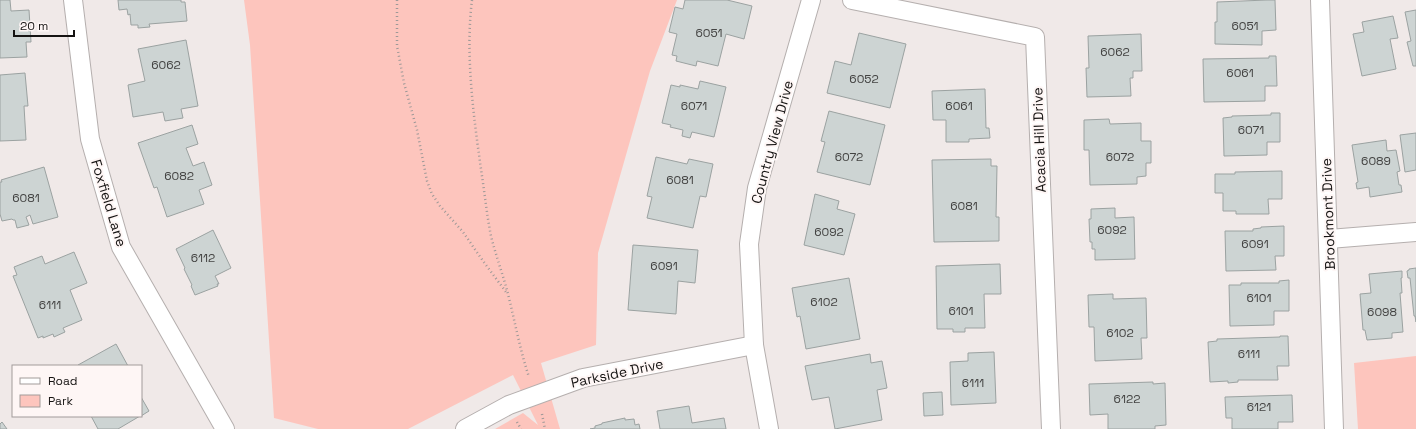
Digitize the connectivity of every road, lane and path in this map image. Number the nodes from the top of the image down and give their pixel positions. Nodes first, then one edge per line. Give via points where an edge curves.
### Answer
1 (73, 0) edge
2 (397, 0) edge
3 (472, 0) edge
4 (811, 0) edge
5 (852, 0) edge
6 (1320, 0) edge
7 (1416, 232) edge
8 (1329, 239) junction
9 (508, 293) junction
10 (754, 345) junction
11 (529, 375) dead end
12 (541, 412) dead end
13 (225, 429) edge
14 (465, 429) edge
15 (546, 429) edge
16 (770, 429) edge
17 (1051, 429) edge
18 (1334, 429) edge

1 - 13 street, Foxfield Lane via 90,139 121,247
2 - 9 path via 397,46 427,181 440,206 463,232
3 - 9 path via 470,41 478,145 491,236
4 - 10 street, Country View Drive via 757,188 749,244
5 - 17 street, Acacia Hill Drive via 1035,37
6 - 8 street, Brookmont Drive
7 - 8 street
8 - 18 street, Brookmont Drive
9 - 11 path via 521,352
10 - 14 street, Parkside Drive via 583,378 509,405
10 - 16 street, Country View Drive
12 - 15 path

